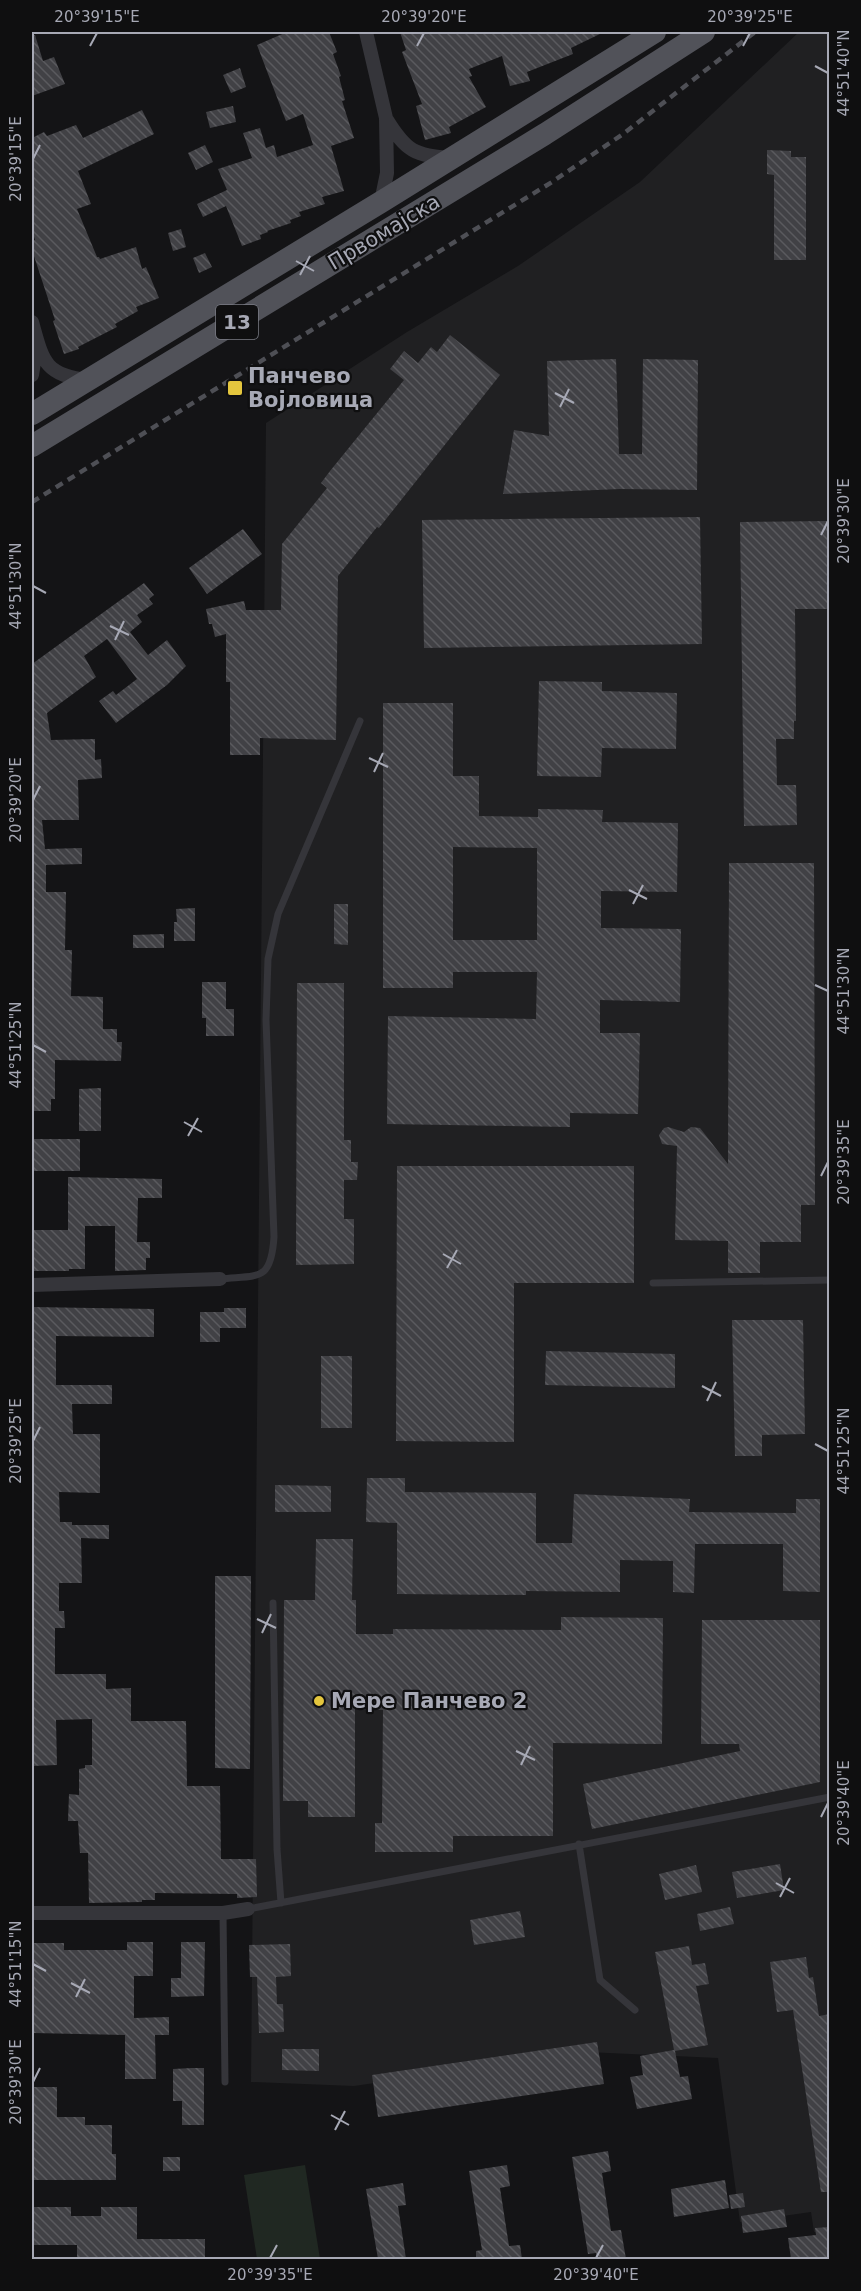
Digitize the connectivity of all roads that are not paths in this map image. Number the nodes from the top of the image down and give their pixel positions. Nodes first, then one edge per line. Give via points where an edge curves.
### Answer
1 (366, 32) edge
2 (655, 32) edge
3 (704, 32) edge
4 (386, 118) junction
5 (451, 158) junction
6 (381, 202) junction
7 (32, 322) edge
8 (37, 342) junction
9 (32, 375) edge
10 (89, 380) junction
11 (32, 414) edge
12 (32, 446) edge
13 (360, 721) dead end
14 (220, 1279) joint
15 (830, 1280) edge
16 (653, 1283) dead end
17 (32, 1285) edge
18 (273, 1603) dead end
19 (830, 1797) edge
20 (579, 1844) junction
21 (281, 1903) junction
22 (248, 1909) joint
23 (32, 1913) edge
24 (223, 1914) junction
25 (635, 2010) dead end
26 (225, 2082) dead end

1 - 4 street
2 - 5 main road, Првомајска / 13
3 - 12 main road, Првомајска / 13 via 545,134
4 - 5 street via 409,148 424,156
4 - 6 street via 387,172
5 - 6 main road, Првомајска / 13
6 - 10 main road, Првомајска / 13
7 - 8 street
8 - 9 street
8 - 10 street via 45,363 56,372 68,378
10 - 11 main road, Првомајска / 13
13 - 14 lane via 278,914 268,959 272,1260 258,1275
14 - 17 street
15 - 16 lane
18 - 21 lane
19 - 20 lane
20 - 21 lane
20 - 25 lane via 600,1980
21 - 22 lane
22 - 24 street
23 - 24 street
24 - 26 lane

